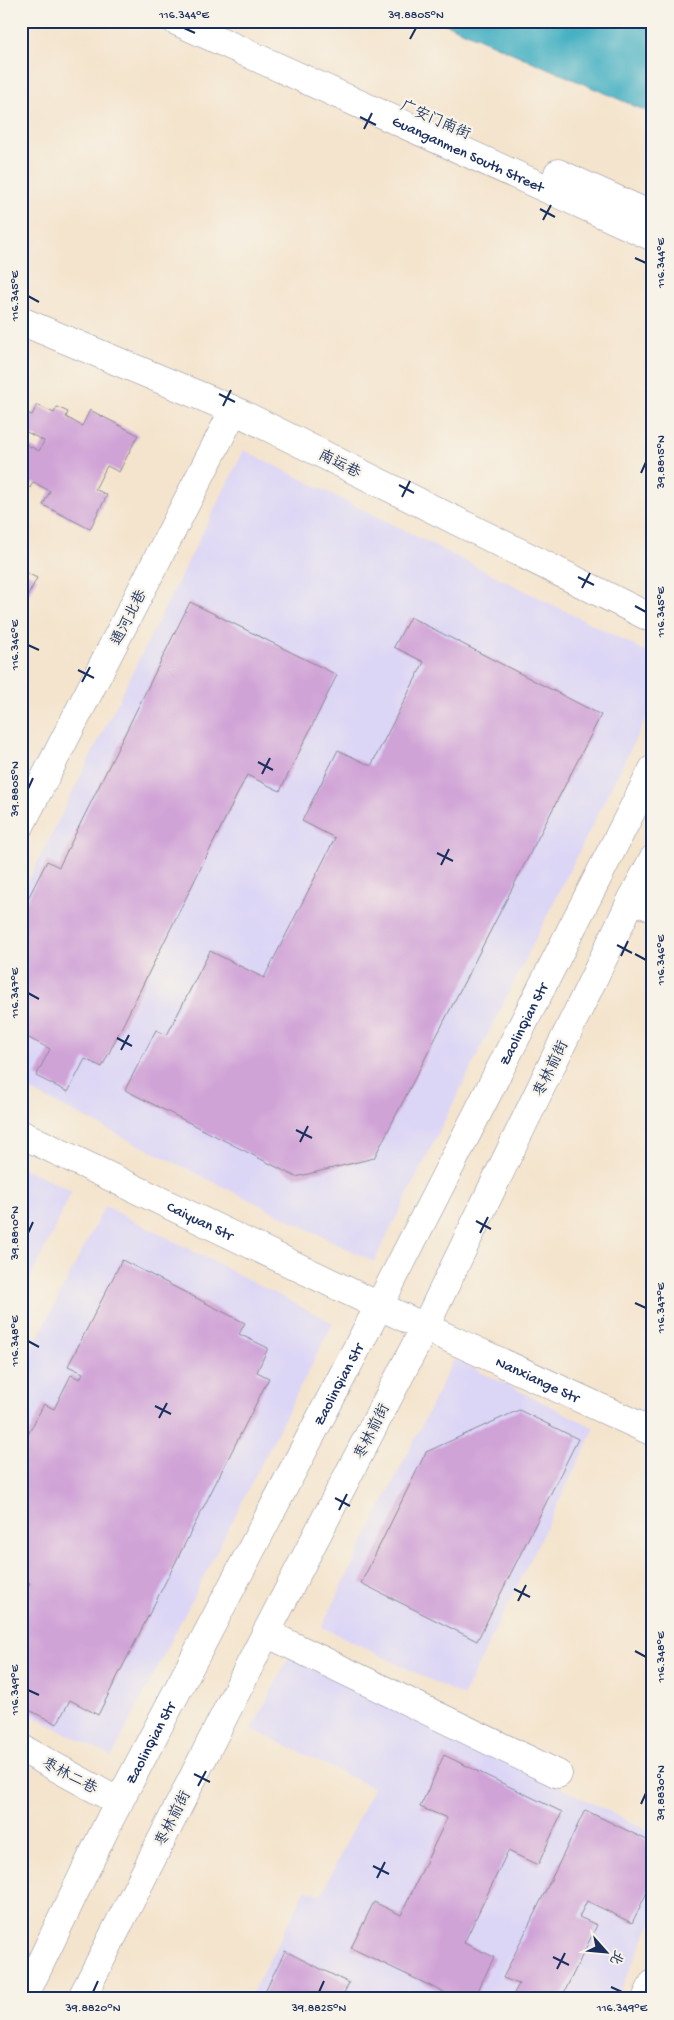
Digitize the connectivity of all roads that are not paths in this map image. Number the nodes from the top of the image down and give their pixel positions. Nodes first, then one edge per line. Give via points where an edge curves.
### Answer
1 (176, 21) edge
2 (220, 21) edge
3 (653, 216) edge
4 (653, 237) edge
5 (21, 321) edge
6 (234, 410) junction
7 (653, 618) edge
8 (653, 769) edge
9 (21, 824) edge
10 (653, 859) edge
11 (642, 903) edge
12 (21, 1134) edge
13 (379, 1306) junction
14 (425, 1327) junction
15 (653, 1432) edge
16 (266, 1634) junction
17 (21, 1748) edge
18 (558, 1774) dead end
19 (119, 1802) junction
20 (653, 1984) edge
21 (24, 1999) edge
22 (81, 1999) edge
23 (646, 1999) edge

1 - 4 street, Guanganmen South Street
2 - 3 street, 广安门南街
5 - 6 street, 南运巷
6 - 7 street, 南运巷
6 - 9 street, 通河北巷
8 - 13 street, ZaolinQian Str
10 - 11 street, 枣林前街
11 - 14 street, 枣林前街
12 - 13 street, Caiyuan Str
13 - 14 street, Caiyuan Str
13 - 19 street, ZaolinQian Str
14 - 15 street, Nanxiange Str
14 - 16 street, 枣林前街
16 - 18 street
16 - 22 street, 枣林前街
17 - 19 street, 枣林二巷
19 - 21 street, ZaolinQian Str
20 - 23 street

